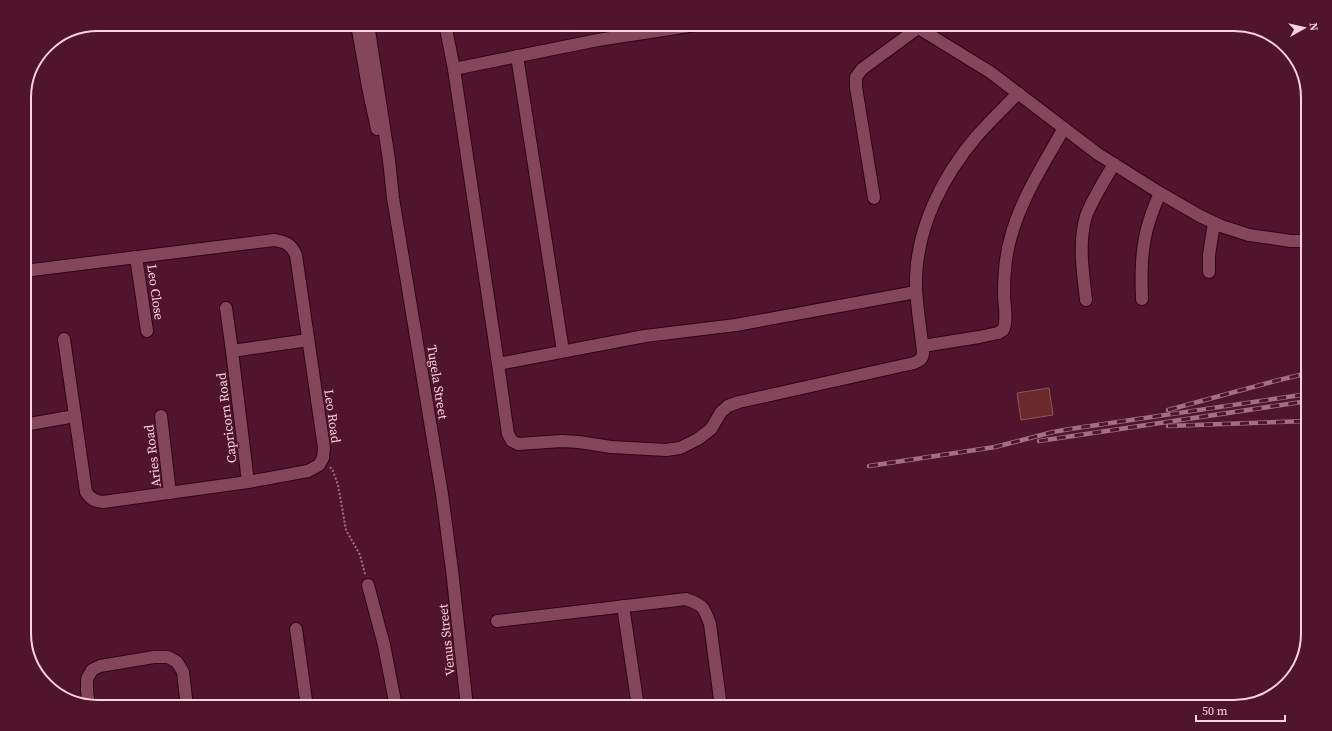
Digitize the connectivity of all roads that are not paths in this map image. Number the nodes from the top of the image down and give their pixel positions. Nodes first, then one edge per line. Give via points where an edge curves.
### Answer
1 (358, 31) edge
2 (369, 31) edge
3 (446, 31) edge
4 (656, 31) edge
5 (909, 31) edge
6 (923, 31) edge
7 (517, 56) junction
8 (454, 69) junction
9 (1018, 93) junction
10 (1064, 128) junction
11 (1114, 164) junction
12 (1160, 193) junction
13 (393, 198) junction
14 (874, 198) dead end
15 (1214, 223) junction
16 (1301, 241) edge
17 (136, 257) junction
18 (31, 270) edge
19 (1209, 272) dead end
20 (916, 292) junction
21 (1142, 299) dead end
22 (1086, 300) dead end
23 (226, 308) dead end
24 (147, 331) dead end
25 (64, 339) dead end
26 (308, 340) junction
27 (923, 346) junction
28 (232, 351) junction
29 (563, 351) junction
30 (498, 364) junction
31 (75, 416) junction
32 (161, 416) dead end
33 (31, 424) edge
34 (248, 482) junction
35 (170, 493) junction
36 (452, 570) joint
37 (368, 585) road end
38 (623, 606) junction
39 (497, 621) dead end
40 (296, 629) dead end
41 (88, 699) edge
42 (186, 700) edge
43 (306, 700) edge
44 (395, 700) edge
45 (466, 700) edge
46 (637, 700) edge
47 (720, 700) edge

1 - 13 street, Tugela Street
2 - 13 street, Tugela Street
3 - 8 street
4 - 7 street
5 - 14 street via 862,69 856,77
6 - 9 street via 990,72
7 - 8 street
7 - 29 street
8 - 30 street
9 - 10 street
9 - 20 street via 977,136 947,176 923,237 918,259
10 - 11 street
10 - 27 street via 1028,194 1010,239 1004,273 1003,330 979,337
11 - 12 street
11 - 22 street via 1090,207 1084,227 1082,252
12 - 15 street
12 - 21 street via 1149,220 1144,242
13 - 36 street, Tugela Street via 442,494
15 - 16 street via 1249,235
15 - 19 street
17 - 18 street, Leo Road
17 - 24 street, Leo Close
17 - 26 street, Leo Road via 274,240 283,242 292,247 296,255
20 - 27 street
20 - 29 street
23 - 28 street, Capricorn Road
25 - 31 street, Leo Road
26 - 28 street
26 - 34 street, Leo Road via 324,448 323,458 319,466 308,471
27 - 30 street via 923,356 914,363 728,406 721,412 711,429 698,439 680,448 666,450 562,441 518,444 512,441 508,434
28 - 34 street, Capricorn Road
29 - 30 street
31 - 33 street
31 - 35 street, Leo Road via 86,492 90,498 103,502
32 - 35 street, Aries Road
34 - 35 street, Leo Road
36 - 45 street, Venus Street
37 - 44 street via 384,645
38 - 39 street
38 - 46 street
38 - 47 street via 686,599 698,603 705,611 710,624
40 - 43 street
41 - 42 street via 87,679 92,670 100,666 168,657 177,662 182,672

